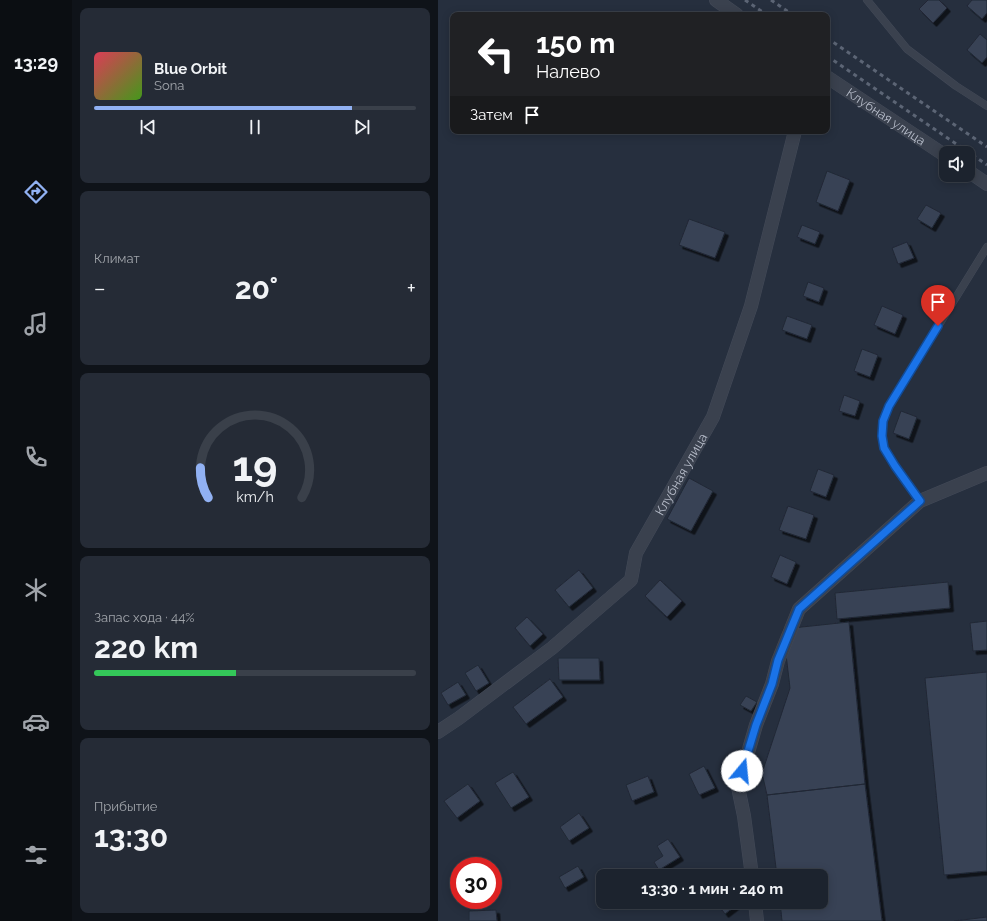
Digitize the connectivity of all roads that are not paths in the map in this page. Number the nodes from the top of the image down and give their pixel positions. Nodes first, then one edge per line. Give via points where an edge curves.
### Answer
1 (716, 0) edge
2 (867, 0) edge
3 (733, 12) edge
4 (830, 79) edge
5 (987, 106) edge
6 (794, 134) edge
7 (939, 151) edge
8 (975, 176) edge
9 (987, 184) edge
10 (987, 247) edge
11 (987, 473) edge
12 (920, 501) junction
13 (438, 732) edge
14 (751, 869) edge
15 (756, 909) edge
16 (757, 921) edge

1 - 3 street
2 - 5 lane via 907,49
4 - 7 street, Клубная улица
6 - 13 street, Клубная улица via 752,306 714,417 636,553 632,580 552,648
8 - 9 street
10 - 12 lane via 889,406 883,421 884,448
11 - 12 street
12 - 14 street via 799,609 778,660 738,786
15 - 16 street

